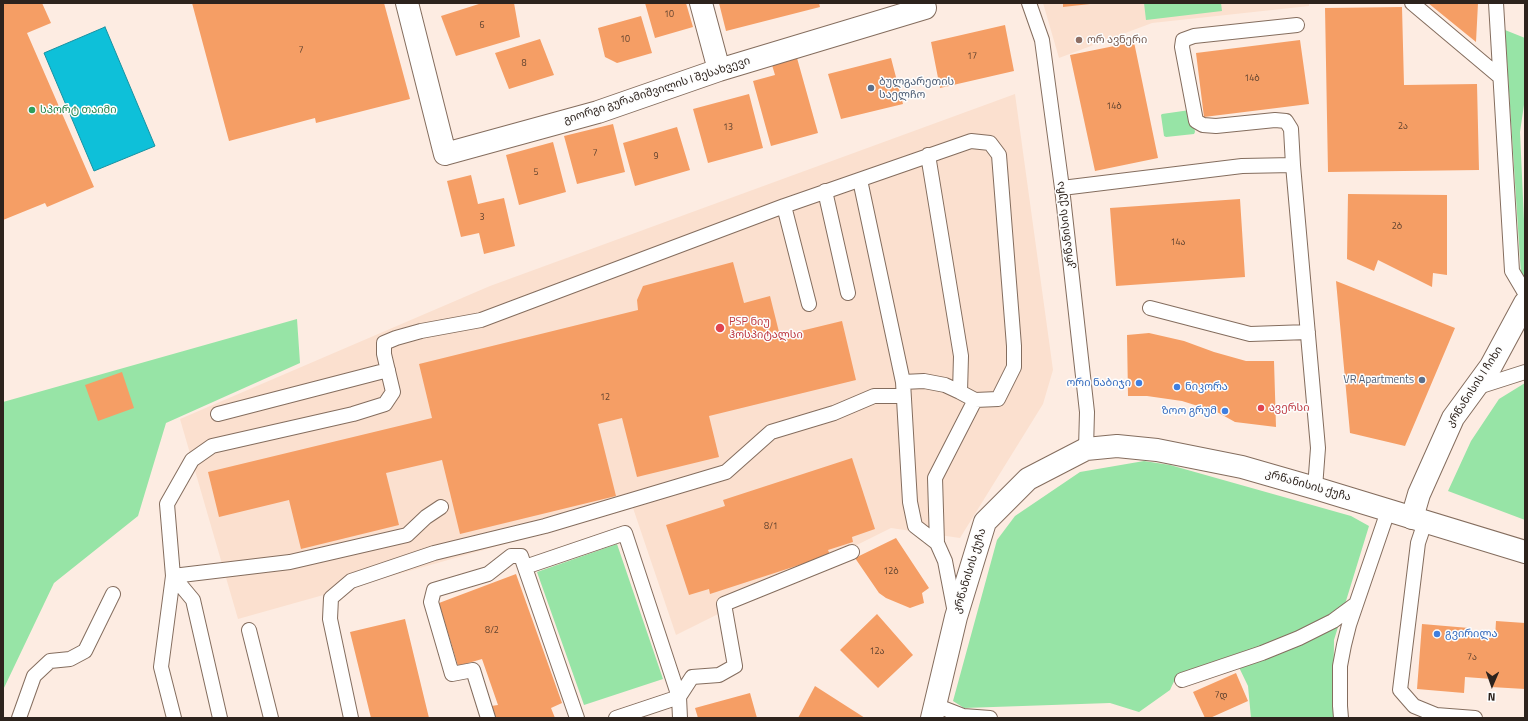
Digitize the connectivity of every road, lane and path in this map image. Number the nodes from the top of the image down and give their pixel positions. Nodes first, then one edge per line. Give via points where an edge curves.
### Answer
1 (408, 3) edge
2 (701, 3) edge
3 (1029, 3) edge
4 (1412, 3) edge
5 (1496, 3) edge
6 (925, 8) dead end
7 (1297, 25) dead end
8 (719, 70) junction
9 (1500, 77) junction
10 (928, 155) junction
11 (1293, 166) junction
12 (860, 180) junction
13 (1062, 188) junction
14 (825, 191) junction
15 (784, 206) junction
16 (848, 293) dead end
17 (1525, 293) edge
18 (1525, 303) edge
19 (809, 304) dead end
20 (1150, 308) dead end
21 (1308, 332) junction
22 (388, 370) junction
23 (1525, 372) edge
24 (1474, 388) junction
25 (903, 389) junction
26 (960, 392) junction
27 (975, 400) junction
28 (218, 414) dead end
29 (1086, 449) junction
30 (1314, 488) junction
31 (441, 507) dead end
32 (1388, 511) junction
33 (1418, 520) junction
34 (937, 543) junction
35 (852, 552) dead end
36 (1525, 552) edge
37 (525, 567) junction
38 (173, 576) junction
39 (113, 594) dead end
40 (1356, 604) junction
41 (956, 617) junction
42 (250, 630) dead end
43 (1182, 680) dead end
44 (679, 697) junction
45 (934, 712) edge
46 (19, 718) edge
47 (174, 718) edge
48 (220, 718) edge
49 (271, 718) edge
50 (351, 718) edge
51 (488, 718) edge
52 (577, 718) edge
53 (616, 718) edge
54 (680, 718) edge
55 (990, 718) edge
56 (1341, 718) edge
57 (1475, 718) edge

1 - 8 street, გიორგი გურამიშვილის I შესახვევი via 445,154 598,112
2 - 8 street
3 - 13 lane, კრწანისის ქუჩა via 1042,40
4 - 9 lane
5 - 9 lane
6 - 8 street, გიორგი გურამიშვილის I შესახვევი
7 - 11 lane via 1194,36 1183,40 1182,47 1196,121 1203,125 1216,126 1286,121 1291,129
9 - 17 lane via 1512,272
10 - 12 lane
10 - 26 lane via 961,356
10 - 27 lane via 971,141 990,143 999,155 1014,367 998,400
11 - 13 lane via 1242,166
11 - 21 lane
12 - 14 lane
12 - 25 lane
13 - 29 lane, კრწანისის ქუჩა via 1087,412
14 - 15 lane
14 - 16 lane
15 - 19 lane
15 - 22 lane via 481,320 396,338 384,343
18 - 24 street, კრწანისის I ჩიხი via 1491,366
20 - 21 lane via 1250,334
21 - 30 lane via 1318,448
22 - 28 lane
22 - 38 lane via 393,392 385,404 353,414 212,446 192,460 167,504
23 - 24 lane
24 - 33 street, კრწანისის I ჩიხი via 1453,418 1419,494
25 - 26 lane via 924,381 945,385
25 - 34 lane via 910,502 915,526
25 - 50 lane via 874,396 834,413 771,432 726,472 545,526 434,553 351,581 331,598 330,619
26 - 27 lane
27 - 34 lane via 935,478
29 - 30 street, კრწანისის ქუჩა via 1117,446 1157,450 1242,467
29 - 41 street, კრწანისის ქუჩა via 1028,479 985,522
30 - 32 street, კრწანისის ქუჩა
31 - 38 lane via 407,535 290,562
32 - 33 street, კრწანისის ქუჩა
32 - 40 lane
33 - 36 street, კრწანისის ქუჩა
33 - 57 lane via 1418,543 1400,690 1414,706 1436,715
34 - 41 lane via 945,561
35 - 44 lane via 724,604 735,666 719,675 692,677
37 - 44 lane via 625,533
37 - 51 lane via 521,556 511,556 488,574 434,590 431,602 452,674 473,670
37 - 52 lane
38 - 47 lane via 162,667
38 - 48 lane via 193,600
39 - 46 lane via 85,651 70,659 50,661 34,676
40 - 43 lane via 1333,621 1299,638
40 - 56 lane via 1340,666
41 - 45 street, კრწანისის ქუჩა
42 - 49 lane
44 - 53 lane
44 - 54 lane
45 - 55 lane

